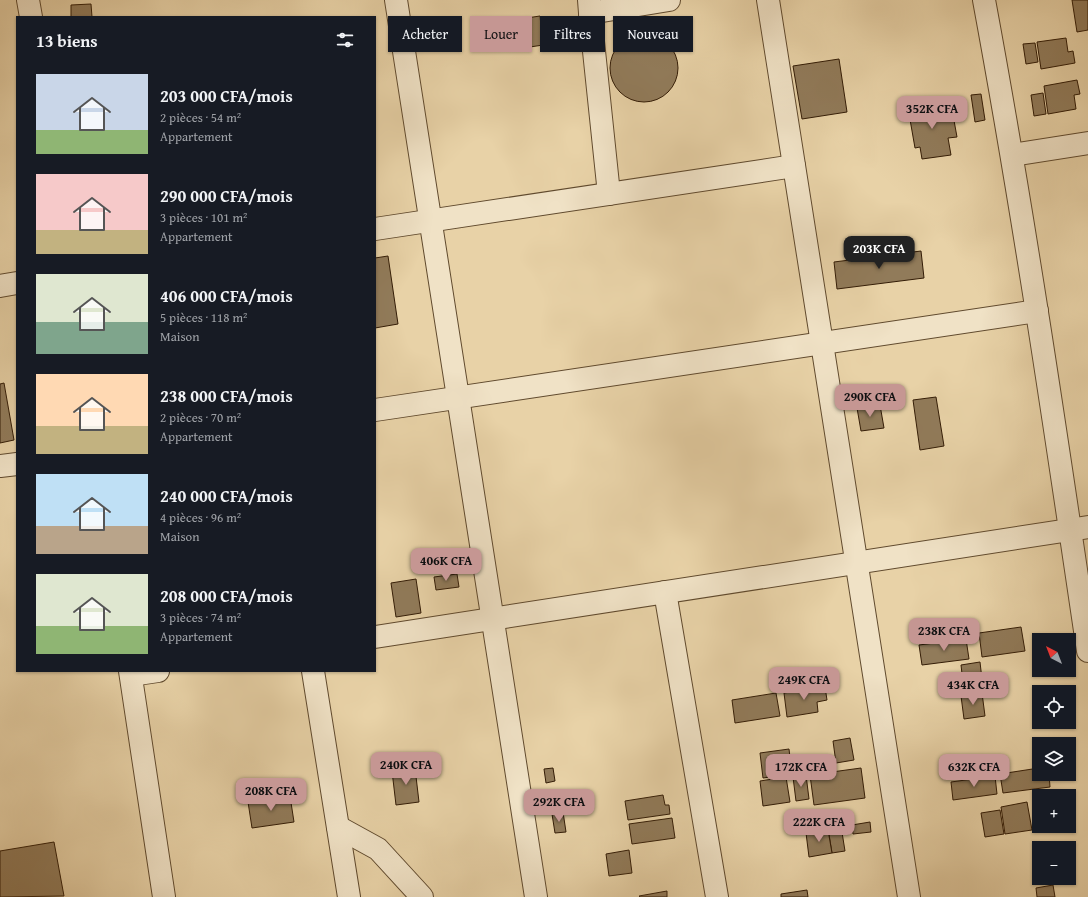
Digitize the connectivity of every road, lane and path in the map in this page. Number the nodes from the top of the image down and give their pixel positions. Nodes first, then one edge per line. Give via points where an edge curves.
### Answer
1 (28, 0) edge
2 (396, 0) edge
3 (669, 0) edge
4 (768, 0) edge
5 (984, 0) edge
6 (589, 6) edge
7 (31, 16) edge
8 (1088, 143) edge
9 (1012, 155) junction
10 (794, 166) junction
11 (609, 194) junction
12 (431, 221) junction
13 (376, 229) edge
14 (16, 283) edge
15 (0, 286) edge
16 (1037, 311) junction
17 (822, 343) junction
18 (458, 398) junction
19 (376, 410) edge
20 (16, 464) edge
21 (0, 466) edge
22 (1079, 528) edge
23 (856, 562) junction
24 (665, 592) junction
25 (493, 619) junction
26 (376, 637) edge
27 (1088, 652) edge
28 (144, 672) edge
29 (313, 672) edge
30 (130, 673) edge
31 (338, 827) junction
32 (164, 897) edge
33 (349, 897) edge
34 (422, 897) edge
35 (536, 897) edge
36 (717, 897) edge
37 (909, 897) edge

1 - 7 street
2 - 12 street
3 - 6 street
4 - 10 street
5 - 9 street
6 - 11 street
8 - 9 street
9 - 16 street
10 - 11 street
10 - 17 street
11 - 12 street
12 - 13 street
12 - 18 street
14 - 15 street
16 - 17 street
16 - 22 street
17 - 18 street
17 - 23 street
18 - 19 street
18 - 25 street
20 - 21 street
22 - 23 street
22 - 27 street
23 - 24 street
23 - 37 street
24 - 25 street
24 - 36 street
25 - 26 street
25 - 35 street
28 - 30 street
29 - 31 street
30 - 32 street
31 - 33 street
31 - 34 street via 378,849

